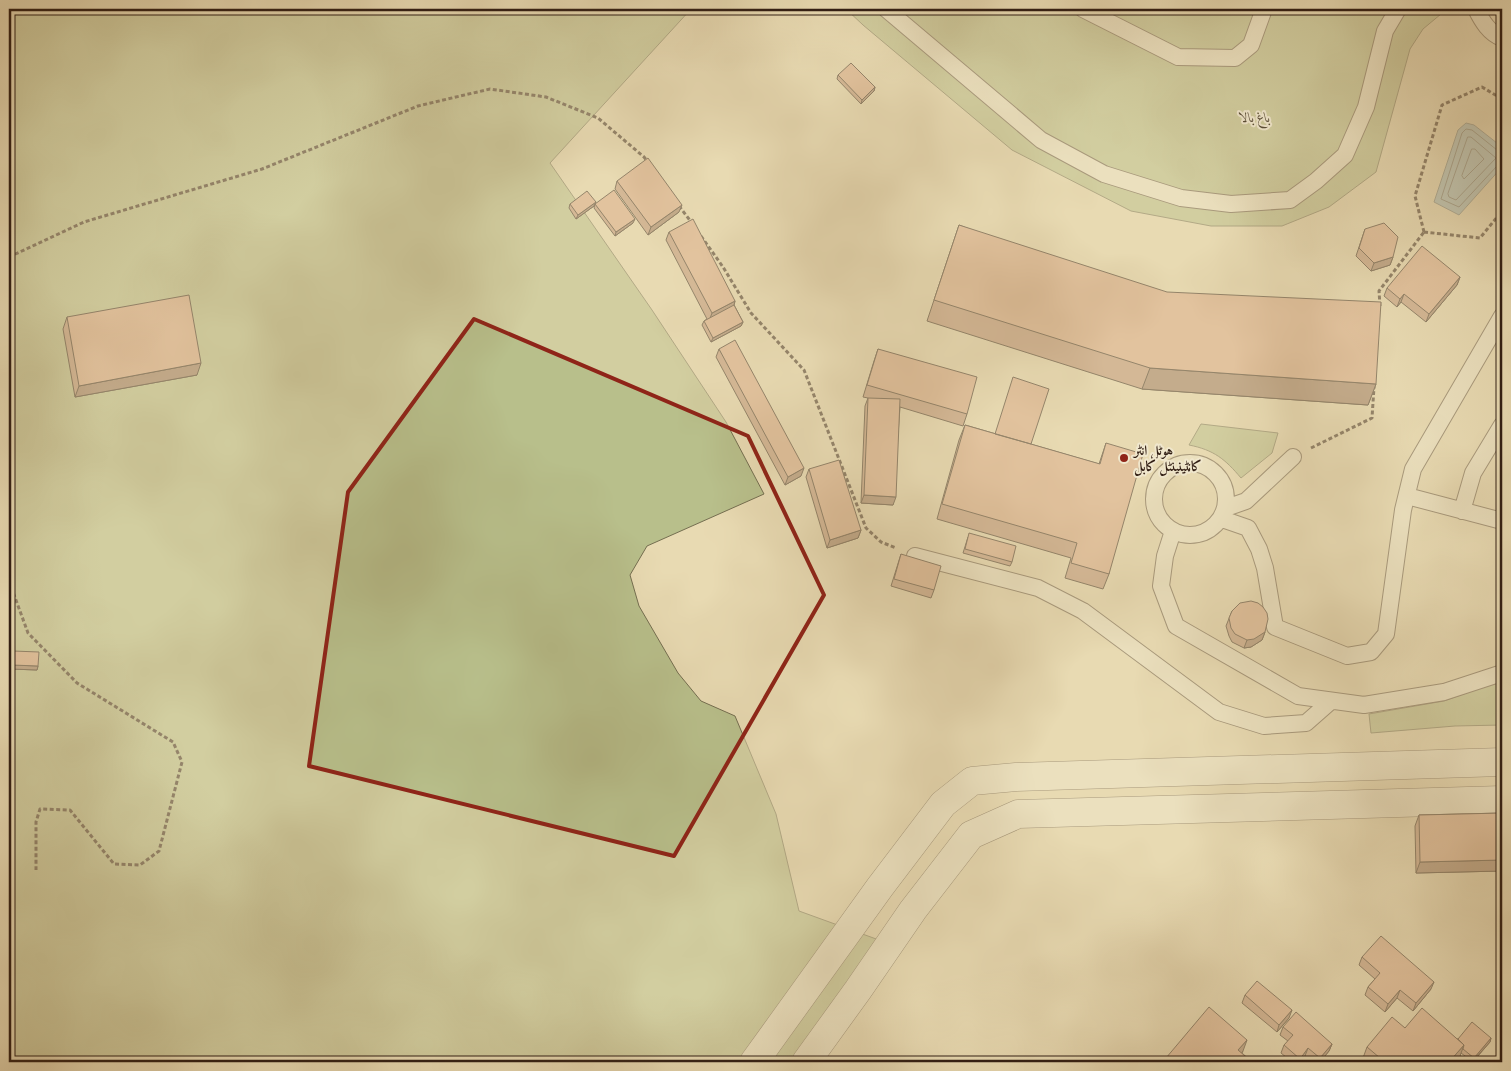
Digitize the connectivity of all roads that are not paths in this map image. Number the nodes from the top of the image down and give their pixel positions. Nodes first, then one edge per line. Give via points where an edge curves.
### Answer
1 (886, 9) edge
2 (1083, 9) edge
3 (1264, 9) edge
4 (1398, 9) edge
5 (1476, 9) edge
6 (1502, 38) edge
7 (1502, 316) edge
8 (1502, 425) edge
9 (1293, 457) road end
10 (1406, 496) junction
11 (1462, 511) junction
12 (1224, 513) junction
13 (1502, 521) edge
14 (1173, 531) junction
15 (916, 556) edge
16 (1502, 673) edge
17 (1331, 701) junction
18 (1502, 762) edge
19 (1278, 769) junction
20 (1502, 800) edge
21 (1278, 807) junction
22 (880, 887) junction
23 (913, 910) junction
24 (754, 1062) edge
25 (806, 1062) edge

1 - 4 lane via 1041,140 1104,174 1181,198 1231,204 1290,200 1345,155 1366,108 1386,31
2 - 3 lane via 1178,56 1235,58 1251,45
5 - 6 lane via 1482,22 1495,36
7 - 10 lane via 1413,468
8 - 11 lane via 1473,473
9 - 12 lane via 1246,501
10 - 11 lane
10 - 12 lane via 1386,634 1371,652 1347,656 1275,627 1259,549 1248,528
11 - 13 lane
12 - 14 lane via 1213,528 1197,536 1184,536
12 - 14 lane via 1227,495 1219,476 1200,464 1176,465 1163,475 1156,486 1154,500 1160,521
14 - 17 lane via 1161,586 1176,626 1298,696
15 - 17 lane via 1038,588 1083,611 1219,712 1264,726 1306,722
16 - 17 lane via 1444,692 1364,705
18 - 19 street
19 - 21 street
19 - 22 street via 1016,776 972,781 943,804
20 - 21 street
21 - 23 street via 1018,814 971,835
22 - 23 street
22 - 24 street
23 - 25 street

